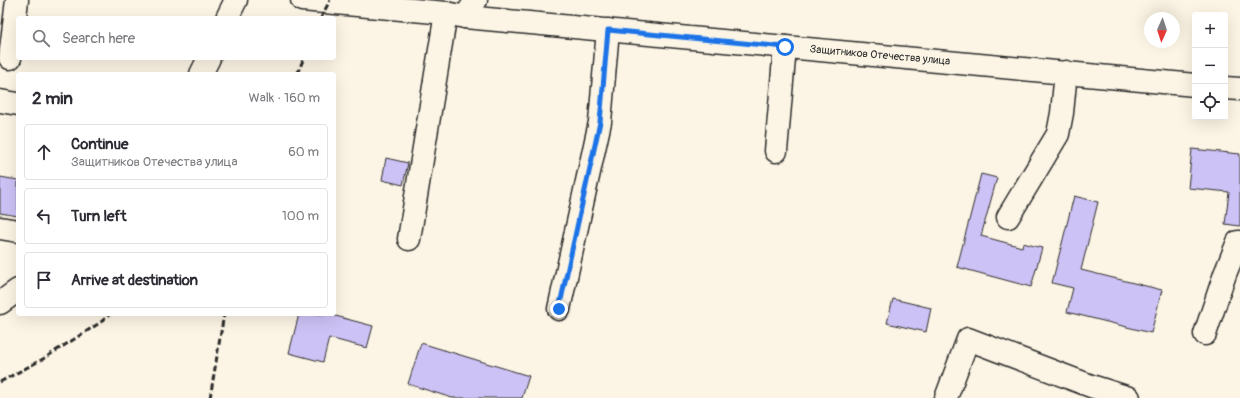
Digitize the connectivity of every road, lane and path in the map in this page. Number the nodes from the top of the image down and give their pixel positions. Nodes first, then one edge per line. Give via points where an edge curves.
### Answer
1 (17, 0) edge
2 (236, 0) edge
3 (302, 0) edge
4 (462, 10) edge
5 (228, 16) edge
6 (608, 30) junction
7 (785, 47) junction
8 (10, 58) dead end
9 (207, 60) edge
10 (202, 72) edge
11 (1066, 72) junction
12 (1192, 85) edge
13 (1228, 88) edge
14 (1240, 89) edge
15 (0, 102) edge
16 (16, 104) edge
17 (776, 151) dead end
18 (1008, 217) dead end
19 (0, 228) edge
20 (16, 231) edge
21 (409, 239) dead end
22 (1240, 242) edge
23 (16, 291) edge
24 (0, 303) edge
25 (559, 309) dead end
26 (1205, 334) dead end
27 (1089, 392) edge
28 (946, 398) edge
29 (1129, 398) edge

1 - 8 main road
2 - 5 main road
3 - 4 main road, Защитников Отечества улица
4 - 6 main road, Защитников Отечества улица
4 - 21 main road
6 - 7 main road, Защитников Отечества улица
6 - 25 main road via 600,122
7 - 11 main road, Защитников Отечества улица
7 - 17 main road
9 - 10 main road
11 - 12 main road, Защитников Отечества улица
11 - 18 main road via 1058,134
13 - 14 main road
15 - 16 main road
19 - 20 main road
22 - 26 main road via 1225,274
23 - 24 main road
27 - 28 main road via 968,339
27 - 29 main road

